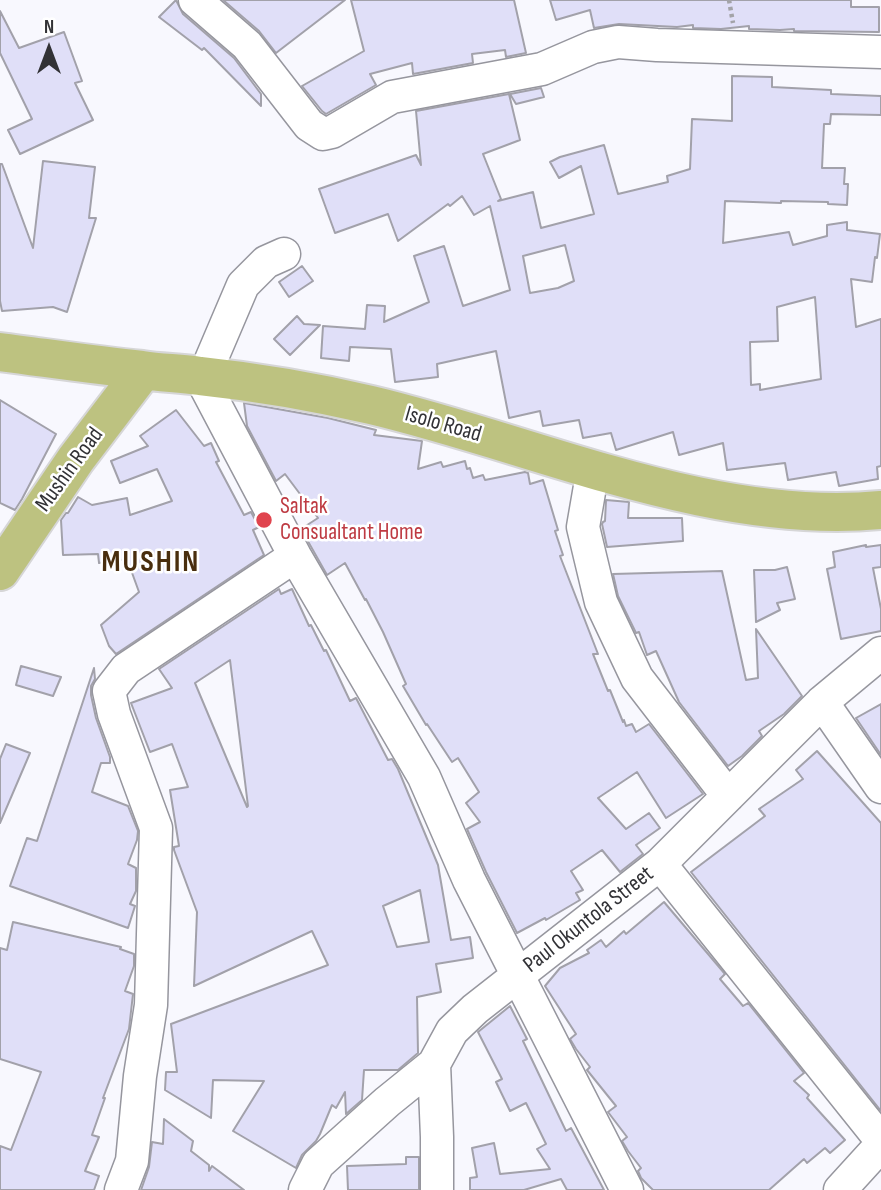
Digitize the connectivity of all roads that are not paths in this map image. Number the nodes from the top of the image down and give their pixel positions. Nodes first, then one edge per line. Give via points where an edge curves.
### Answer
1 (195, 0) edge
2 (881, 52) edge
3 (284, 254) dead end
4 (0, 338) edge
5 (0, 352) edge
6 (206, 368) junction
7 (143, 371) junction
8 (593, 470) junction
9 (881, 494) edge
10 (881, 510) edge
11 (295, 556) junction
12 (0, 570) edge
13 (881, 653) edge
14 (822, 702) junction
15 (881, 787) edge
16 (728, 796) junction
17 (660, 864) junction
18 (517, 976) junction
19 (434, 1065) junction
20 (881, 1140) edge
21 (881, 1145) edge
22 (121, 1190) edge
23 (305, 1190) edge
24 (437, 1190) edge
25 (627, 1190) edge
26 (840, 1190) edge

1 - 2 street via 247,46 309,125 323,134 392,97 542,69 593,47 618,42
3 - 6 street via 266,262 243,285
4 - 6 main road, Isolo Road
5 - 7 main road, Isolo Road
6 - 7 main road, Isolo Road
6 - 8 main road, Isolo Road via 440,422
6 - 9 main road, Isolo Road via 285,368 435,401 651,464 782,490
6 - 11 street
7 - 12 main road, Mushin Road
8 - 10 main road, Isolo Road via 745,505 828,512
8 - 16 street via 583,527 601,602 637,678
11 - 18 street via 424,777 468,880
11 - 22 street via 127,669 109,691 156,828 151,1004 132,1161
13 - 14 street, Paul Okuntola Street
14 - 15 street
14 - 16 street, Paul Okuntola Street
16 - 17 street, Paul Okuntola Street
17 - 18 street, Paul Okuntola Street
17 - 20 street
18 - 19 street, Paul Okuntola Street via 452,1031
18 - 25 street
19 - 23 street, Paul Okuntola Street via 318,1164
19 - 24 street
21 - 26 street

